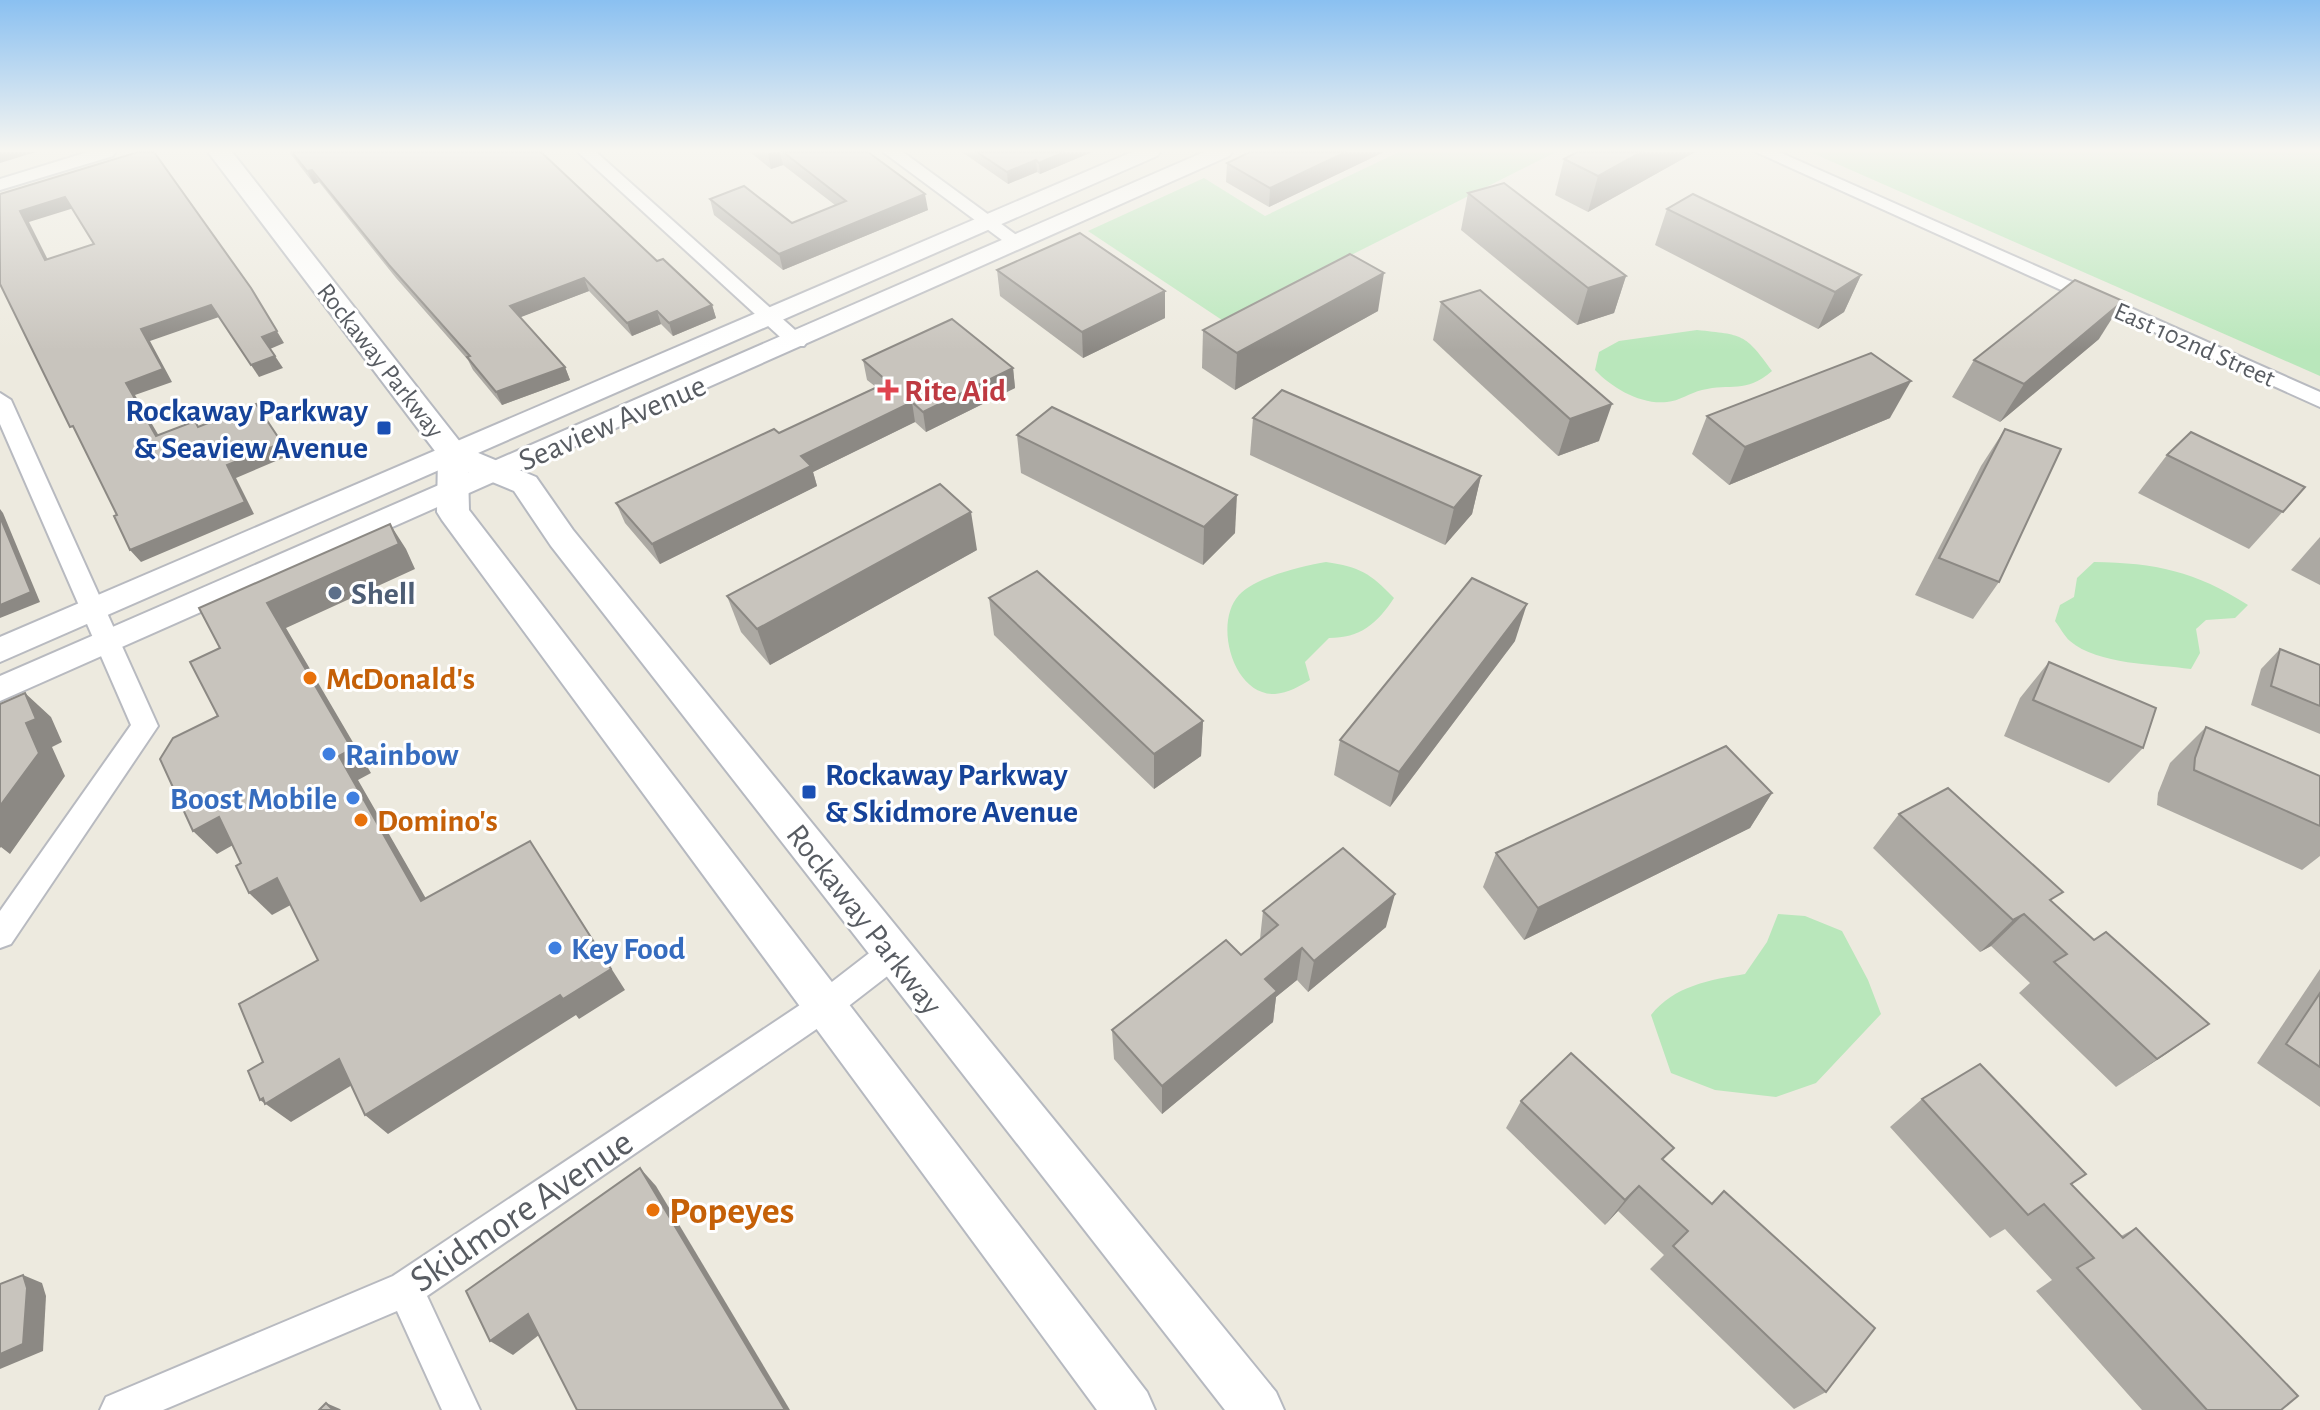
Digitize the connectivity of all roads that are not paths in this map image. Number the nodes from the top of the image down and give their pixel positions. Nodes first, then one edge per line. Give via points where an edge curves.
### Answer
1 (268, 218) edge
2 (659, 218) edge
3 (983, 218) edge
4 (999, 218) edge
5 (1070, 218) edge
6 (1912, 218) edge
7 (989, 222) junction
8 (1017, 242) junction
9 (769, 317) junction
10 (797, 342) junction
11 (0, 400) edge
12 (2320, 400) edge
13 (453, 472) junction
14 (497, 472) junction
15 (92, 610) junction
16 (106, 642) junction
17 (0, 650) edge
18 (0, 689) edge
19 (0, 935) edge
20 (892, 954) junction
21 (826, 1005) junction
22 (406, 1289) junction
23 (119, 1410) edge
24 (461, 1410) edge
25 (1129, 1410) edge
26 (1258, 1410) edge

1 - 13 main road, Rockaway Parkway
2 - 9 street
3 - 7 street
4 - 7 street, Seaview Avenue
5 - 8 street, Seaview Avenue
6 - 12 street, East 102nd Street
7 - 8 street
7 - 9 street, Seaview Avenue
8 - 10 street, Seaview Avenue
9 - 10 street
9 - 13 street, Seaview Avenue
10 - 14 street, Seaview Avenue
11 - 15 street
13 - 14 main road, Rockaway Parkway
13 - 15 street, Seaview Avenue
13 - 16 street, Seaview Avenue
13 - 21 main road, Rockaway Parkway via 453,512
14 - 20 main road, Rockaway Parkway via 525,484 562,538
15 - 16 street
15 - 17 street, Seaview Avenue
16 - 18 street, Seaview Avenue
16 - 19 street via 145,726
20 - 21 street, Skidmore Avenue
20 - 26 main road, Rockaway Parkway
21 - 22 street, Skidmore Avenue
21 - 25 main road, Rockaway Parkway
22 - 23 street, Skidmore Avenue
22 - 24 street

